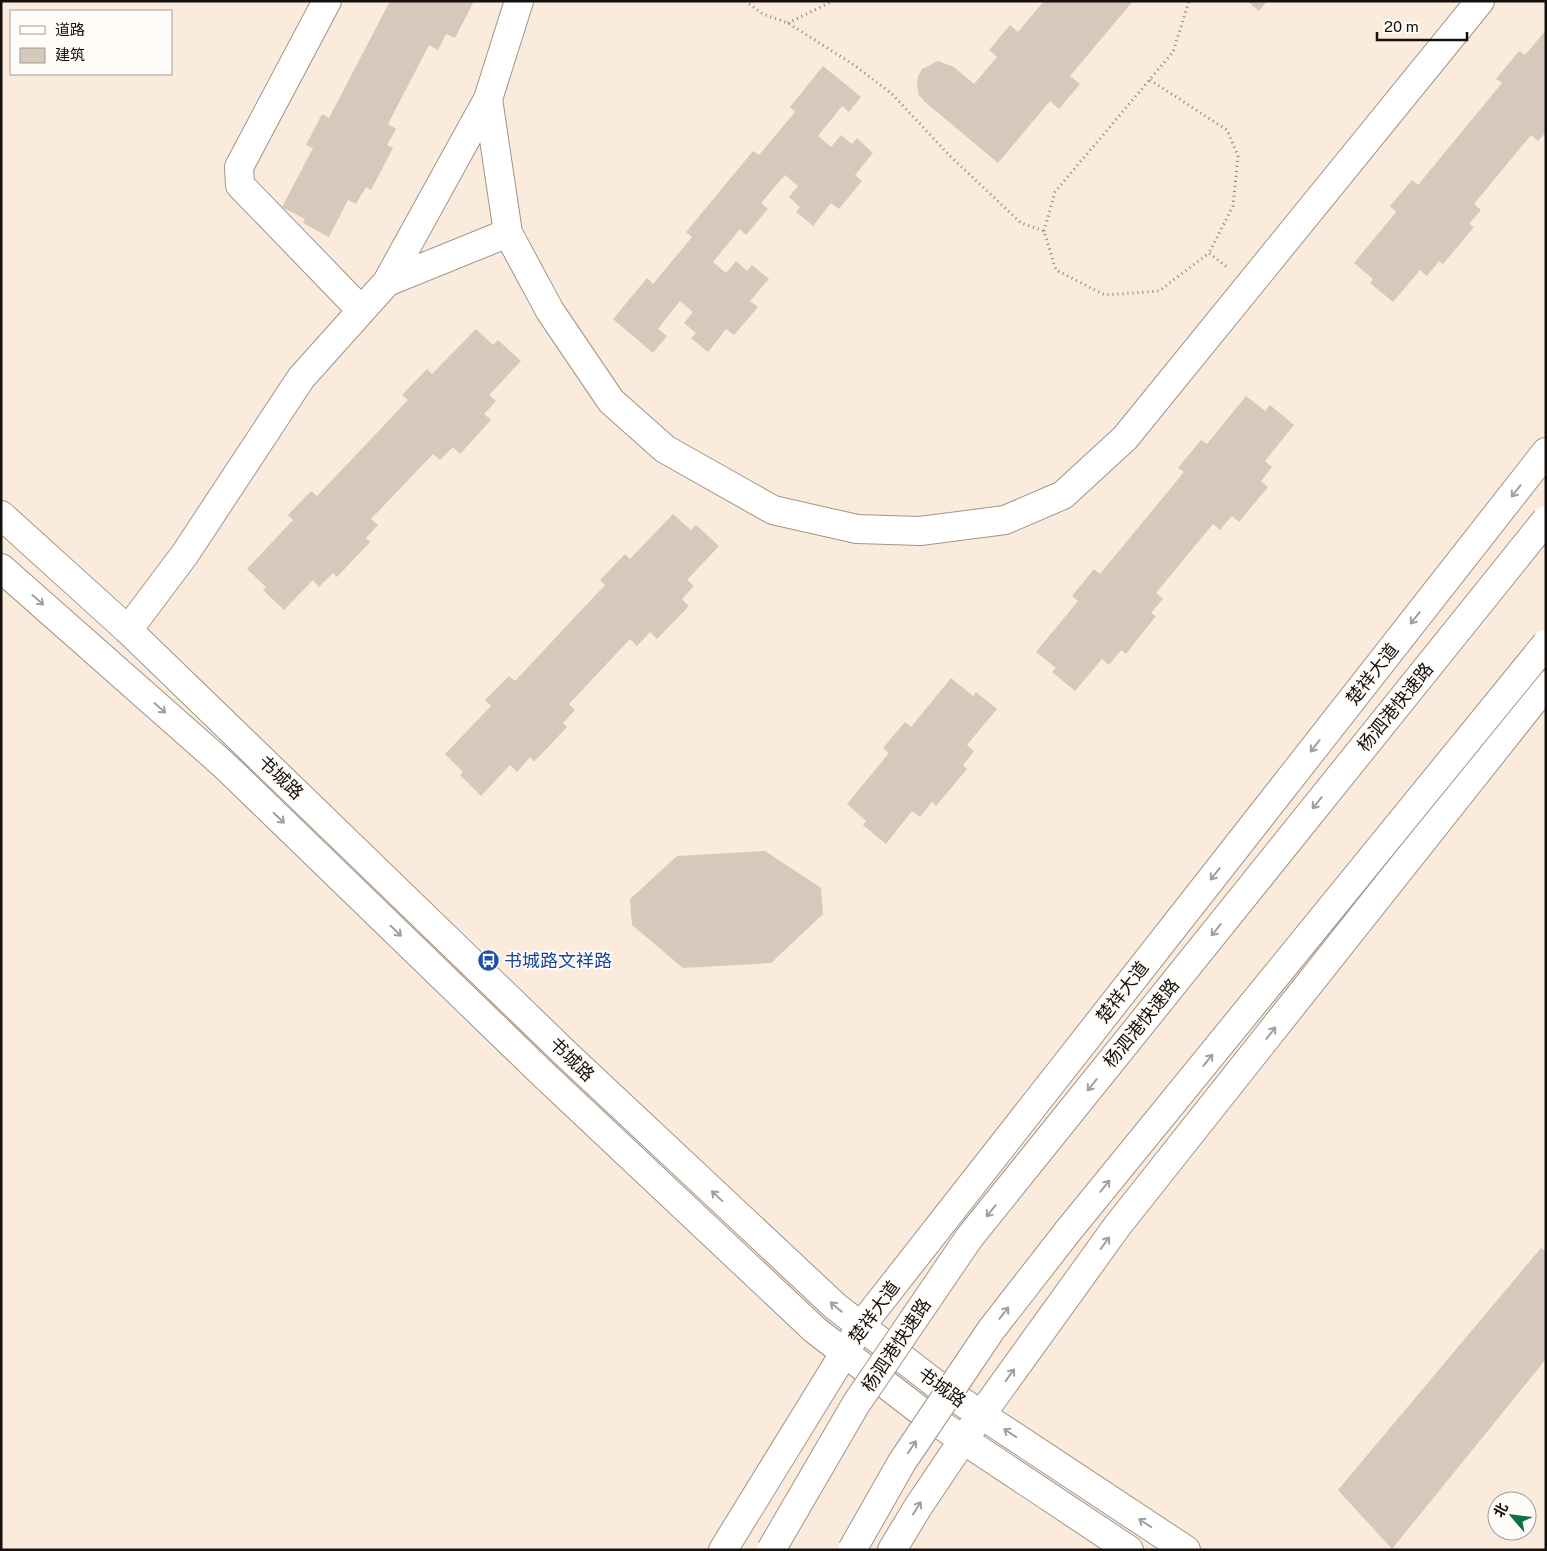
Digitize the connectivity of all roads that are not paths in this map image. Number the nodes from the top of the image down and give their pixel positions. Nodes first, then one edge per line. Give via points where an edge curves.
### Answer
1 (327, 1) edge
2 (519, 1) edge
3 (1480, 1) edge
4 (488, 99) junction
5 (508, 233) junction
6 (387, 282) junction
7 (361, 310) junction
8 (1546, 452) edge
9 (1546, 506) edge
10 (1, 515) edge
11 (1546, 520) edge
12 (1, 568) edge
13 (1486, 593) junction
14 (128, 630) junction
15 (1546, 644) edge
16 (1546, 685) edge
17 (861, 1326) junction
18 (844, 1353) junction
19 (981, 1414) junction
20 (963, 1440) junction
21 (890, 1483) junction
22 (789, 1519) junction
23 (723, 1550) edge
24 (767, 1550) edge
25 (771, 1550) edge
26 (852, 1550) edge
27 (860, 1550) edge
28 (892, 1550) edge
29 (1129, 1550) edge
30 (1186, 1550) edge

1 - 7 main road via 239,167 240,185
2 - 4 main road
3 - 5 main road via 1125,438 1063,495 1006,520 920,531 857,530 773,510 665,449 611,401 550,311
4 - 5 main road
4 - 6 main road
5 - 6 main road
6 - 7 main road
7 - 14 main road via 301,378 185,554
8 -> 17 main road, 楚祥大道
9 - 13 main road, bridge
10 - 14 main road, 书城路
11 - 13 main road, 杨泗港快速路, bridge
12 -> 18 main road, 书城路 via 224,765 544,1076 815,1330
13 -> 22 main road, 杨泗港快速路, bridge via 969,1238 856,1404
17 -> 14 main road, 书城路 via 835,1306 558,1046
21 -> 15 main road, bridge via 991,1330 1068,1231
19 -> 16 main road via 1118,1225
17 - 18 main road, 楚祥大道
17 - 19 main road, 书城路 via 941,1388
18 - 20 main road, 书城路 via 923,1414
18 - 23 main road, 楚祥大道
19 - 20 main road
30 -> 19 main road, 书城路
28 -> 20 main road
20 - 29 main road, 书城路
21 - 26 main road, bridge
21 - 27 main road, bridge
22 - 24 main road, bridge
22 - 25 main road, 杨泗港快速路, bridge

